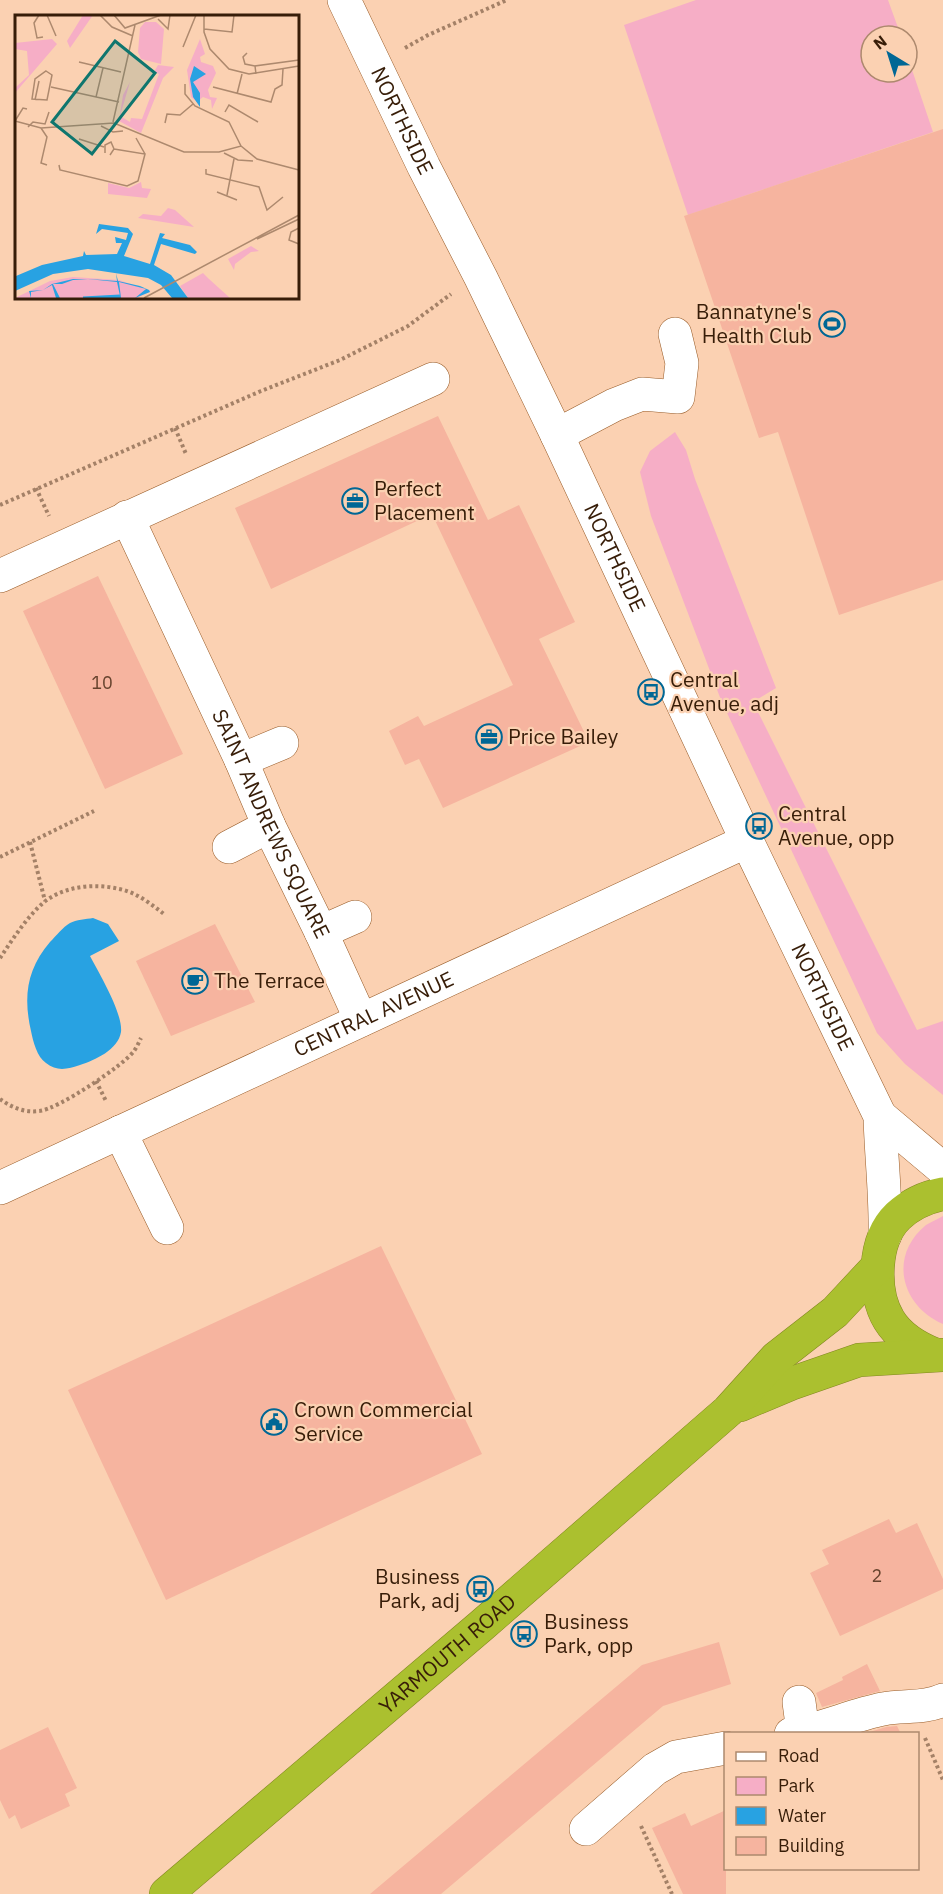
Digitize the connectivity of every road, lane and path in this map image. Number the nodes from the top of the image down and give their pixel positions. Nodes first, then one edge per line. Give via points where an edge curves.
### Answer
1 (344, 0) edge
2 (507, 0) edge
3 (376, 66) junction
4 (481, 278) junction
5 (675, 334) dead end
6 (433, 379) dead end
7 (557, 435) junction
8 (0, 505) edge
9 (127, 517) junction
10 (0, 576) edge
11 (282, 743) dead end
12 (241, 760) junction
13 (94, 812) dead end
14 (269, 826) junction
15 (747, 841) junction
16 (30, 842) junction
17 (229, 847) dead end
18 (0, 856) edge
19 (45, 901) junction
20 (164, 914) dead end
21 (355, 916) dead end
22 (321, 932) junction
23 (0, 958) edge
24 (361, 1020) junction
25 (141, 1038) dead end
26 (0, 1099) edge
27 (880, 1116) junction
28 (120, 1132) junction
29 (943, 1169) edge
30 (0, 1188) edge
31 (943, 1194) edge
32 (167, 1228) dead end
33 (885, 1235) junction
34 (877, 1267) junction
35 (940, 1355) edge
36 (728, 1410) junction
37 (943, 1700) edge
38 (911, 1707) junction
39 (798, 1722) edge
40 (724, 1748) edge
41 (943, 1779) edge
42 (622, 1797) junction
43 (586, 1829) dead end
44 (166, 1894) edge
45 (672, 1894) edge

1 - 3 street, NORTHSIDE
2 - 3 path via 428,35
3 - 4 street, NORTHSIDE
4 - 7 street, NORTHSIDE
4 - 8 path via 447,296 408,326 340,360
5 - 7 street via 682,363 678,397 642,394
6 - 9 street
7 - 15 street, NORTHSIDE
9 - 10 street
9 - 12 street, SAINT ANDREWS SQUARE
11 - 12 street
12 - 14 street, SAINT ANDREWS SQUARE
13 - 16 path
14 - 17 street
14 - 22 street, SAINT ANDREWS SQUARE
15 - 24 street, CENTRAL AVENUE
15 - 27 street, NORTHSIDE
16 - 18 path
16 - 19 path
19 - 20 path via 68,889 94,886 120,889 146,900
19 - 23 path
21 - 22 street
22 - 24 street, SAINT ANDREWS SQUARE
24 - 28 street, CENTRAL AVENUE
25 - 26 path via 133,1052 86,1089 61,1103 40,1112 12,1108
27 - 29 street, NORTHSIDE
27 - 33 street, NORTHSIDE
28 - 30 street, CENTRAL AVENUE
28 - 32 street
31 - 33 highway, YARMOUTH ROAD via 915,1204 897,1217
33 - 34 highway, YARMOUTH ROAD
34 - 35 highway, YARMOUTH ROAD via 877,1288 889,1321 916,1347
34 - 36 highway, YARMOUTH ROAD via 835,1312 776,1358
35 - 36 highway, YARMOUTH ROAD via 859,1360 790,1383
36 - 44 highway, YARMOUTH ROAD
37 - 38 street
38 - 39 street
38 - 41 path
40 - 42 street via 676,1757
42 - 43 street
42 - 45 path via 641,1825

